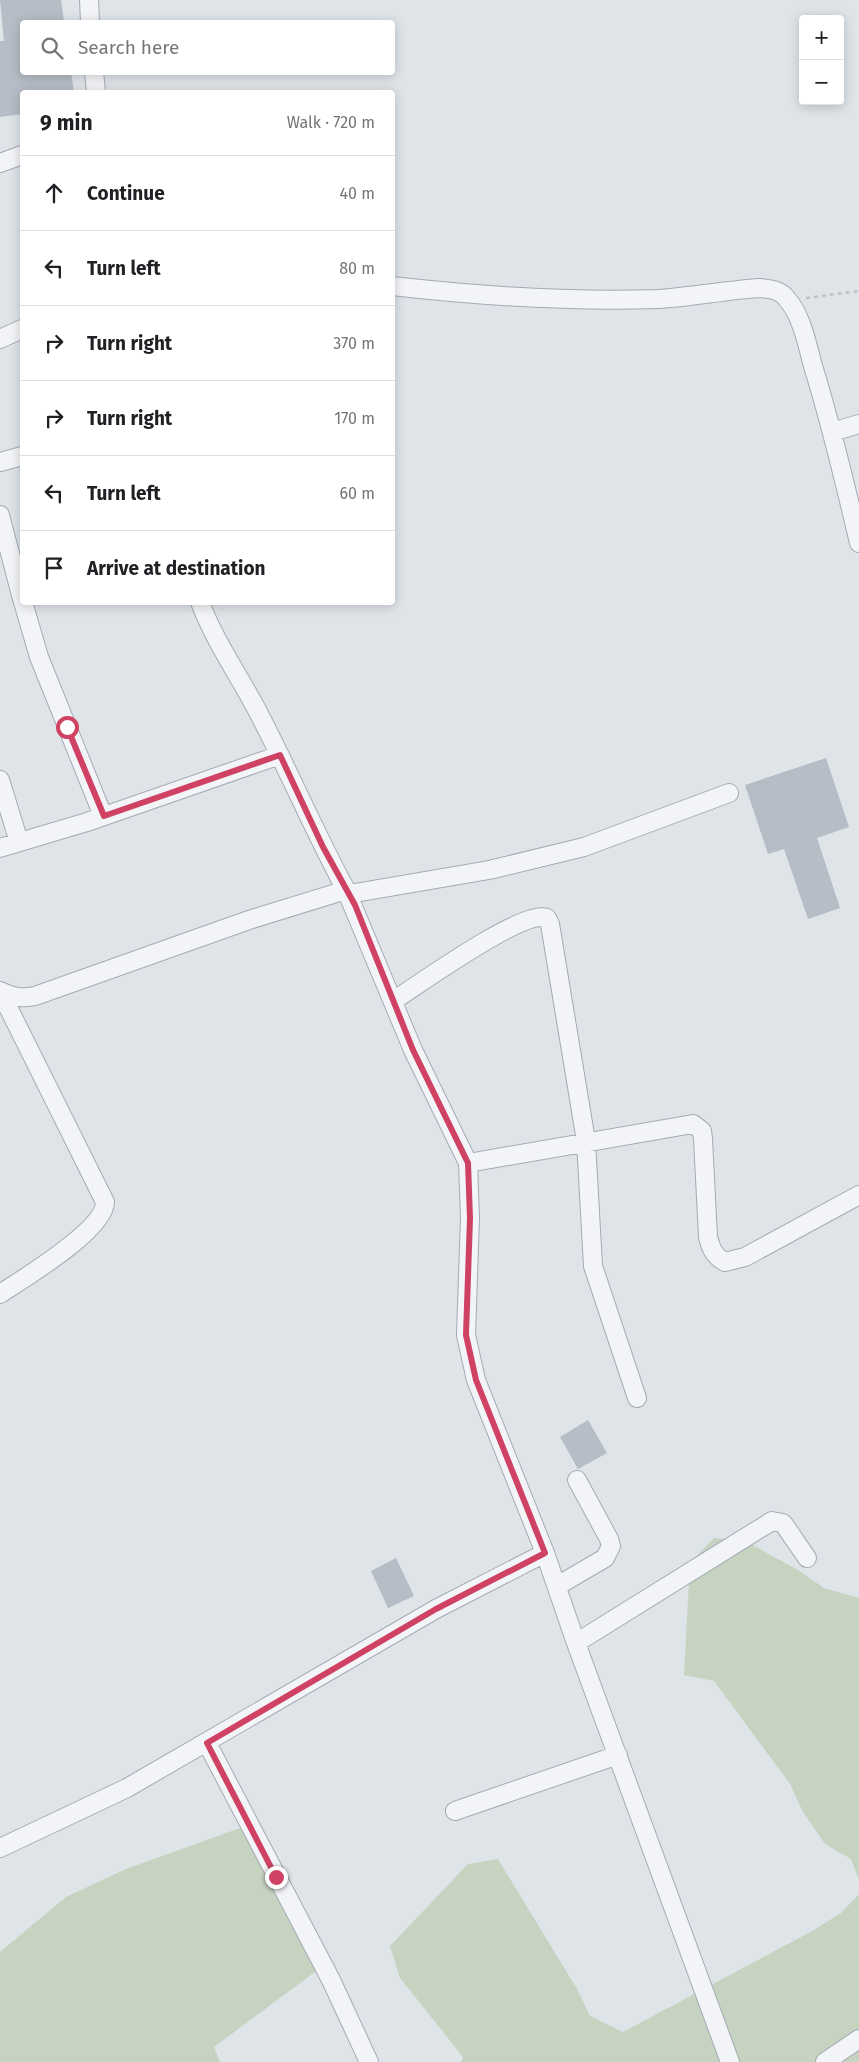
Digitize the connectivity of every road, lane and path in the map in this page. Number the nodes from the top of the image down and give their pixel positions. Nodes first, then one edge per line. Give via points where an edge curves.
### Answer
1 (89, 0) edge
2 (90, 20) edge
3 (94, 75) edge
4 (96, 90) edge
5 (20, 157) edge
6 (0, 163) edge
7 (395, 286) edge
8 (859, 291) edge
9 (787, 298) junction
10 (20, 330) edge
11 (0, 338) edge
12 (859, 424) edge
13 (832, 432) junction
14 (20, 457) edge
15 (0, 462) edge
16 (843, 473) junction
17 (859, 485) edge
18 (0, 515) edge
19 (859, 543) edge
20 (20, 590) edge
21 (24, 605) edge
22 (202, 605) edge
23 (280, 755) junction
24 (0, 780) edge
25 (729, 793) dead end
26 (104, 816) junction
27 (19, 842) junction
28 (0, 848) edge
29 (348, 892) junction
30 (0, 991) edge
31 (393, 1001) junction
32 (586, 1141) junction
33 (468, 1163) junction
34 (859, 1195) edge
35 (0, 1294) edge
36 (637, 1398) dead end
37 (578, 1480) dead end
38 (545, 1553) junction
39 (807, 1558) dead end
40 (557, 1586) junction
41 (576, 1643) junction
42 (207, 1743) junction
43 (618, 1755) junction
44 (455, 1812) dead end
45 (0, 1848) edge
46 (859, 2039) edge
47 (369, 2062) edge
48 (730, 2062) edge
49 (825, 2062) edge

1 - 2 street
3 - 4 street
5 - 6 street
7 - 9 street via 479,295 657,299 760,288 771,289
8 - 9 path via 818,298
9 - 13 street via 804,333
10 - 11 street
12 - 13 street
13 - 16 street
14 - 15 street
16 - 17 street
16 - 19 street
18 - 20 street
21 - 26 street via 40,657
22 - 23 street
23 - 26 street
23 - 29 street
24 - 27 street
25 - 29 street via 584,847 499,868
26 - 27 street
27 - 28 street
29 - 30 street via 249,920 35,996 10,996
29 - 31 street
30 - 35 street via 102,1192 105,1208 94,1226 68,1248
31 - 32 street via 510,927 532,918 547,918
31 - 33 street
32 - 33 street
32 - 34 street via 685,1125 698,1126 703,1139 708,1237 711,1249 725,1262 745,1256
32 - 36 street via 593,1266
33 - 38 street via 470,1218 466,1335 476,1380
37 - 40 street via 609,1539 610,1552
38 - 40 street
38 - 42 street via 436,1609
39 - 41 street via 782,1523 772,1520
40 - 41 street
41 - 43 street
42 - 45 street via 127,1788
42 - 47 street via 331,1980
43 - 44 street
43 - 48 street
46 - 49 street

